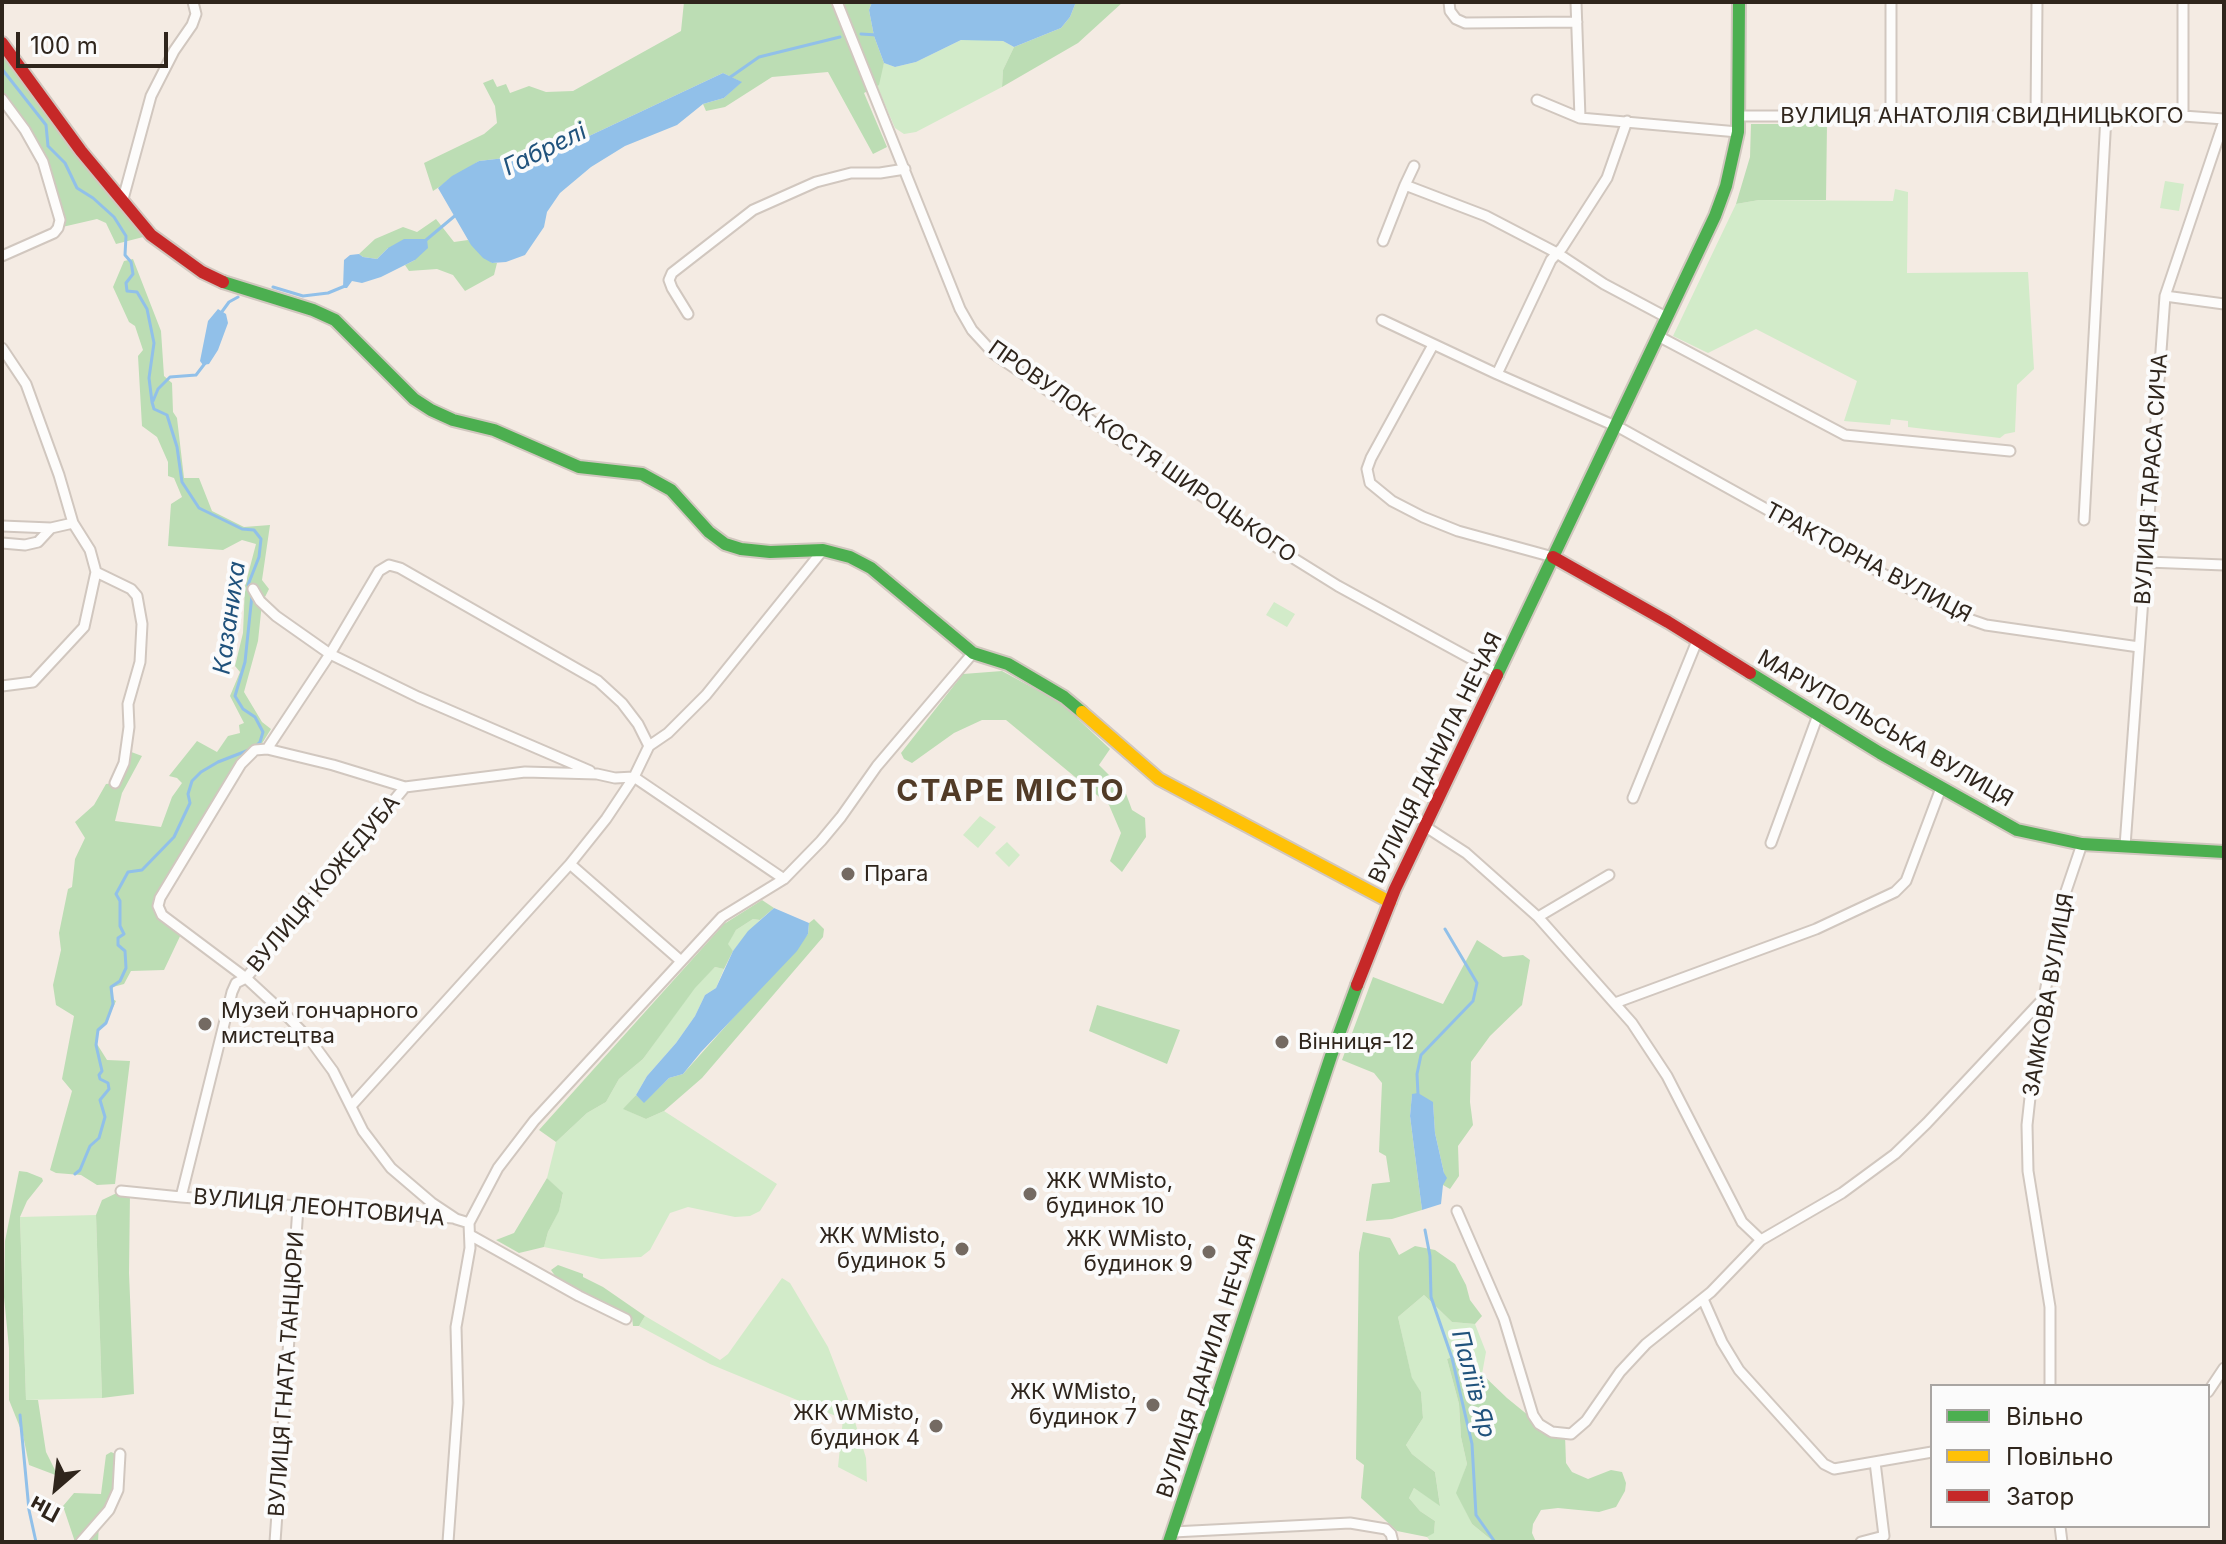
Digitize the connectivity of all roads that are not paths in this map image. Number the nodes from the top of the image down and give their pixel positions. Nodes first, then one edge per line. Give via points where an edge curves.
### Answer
1 (193, 2) edge
2 (837, 2) edge
3 (1449, 2) edge
4 (1576, 2) edge
5 (1739, 2) edge
6 (1891, 2) edge
7 (2037, 2) edge
8 (2183, 2) edge
9 (1577, 22) junction
10 (2, 43) edge
11 (2, 99) edge
12 (1537, 100) dead end
13 (1739, 116) junction
14 (1891, 116) junction
15 (2036, 116) junction
16 (2106, 116) junction
17 (2183, 116) junction
18 (1580, 118) junction
19 (2224, 120) edge
20 (1627, 121) junction
21 (1738, 132) junction
22 (1414, 166) dead end
23 (905, 169) junction
24 (1405, 185) junction
25 (123, 199) junction
26 (1383, 241) dead end
27 (1557, 253) junction
28 (2, 256) edge
29 (2165, 296) junction
30 (2224, 304) edge
31 (688, 314) dead end
32 (1666, 317) junction
33 (1382, 320) dead end
34 (1658, 336) junction
35 (1433, 345) junction
36 (2, 348) edge
37 (1497, 374) junction
38 (1615, 425) junction
39 (2010, 451) dead end
40 (2084, 520) dead end
41 (73, 523) junction
42 (2, 526) edge
43 (51, 528) junction
44 (2, 543) edge
45 (823, 550) junction
46 (1553, 557) junction
47 (2147, 562) junction
48 (2224, 565) edge
49 (96, 572) junction
50 (253, 589) dead end
51 (1697, 641) junction
52 (2139, 647) junction
53 (973, 653) junction
54 (330, 654) junction
55 (1499, 674) junction
56 (2, 686) edge
57 (1818, 715) junction
58 (649, 746) junction
59 (267, 749) junction
60 (597, 774) junction
61 (634, 777) junction
62 (115, 783) dead end
63 (405, 787) junction
64 (1941, 788) junction
65 (1633, 798) dead end
66 (1426, 827) junction
67 (1771, 843) dead end
68 (2082, 844) junction
69 (2125, 846) junction
70 (2224, 852) edge
71 (570, 864) junction
72 (1609, 875) dead end
73 (784, 879) junction
74 (1390, 902) junction
75 (1538, 917) junction
76 (681, 961) junction
77 (246, 978) junction
78 (2044, 998) junction
79 (1615, 1003) junction
80 (352, 1105) junction
81 (121, 1191) dead end
82 (181, 1197) junction
83 (298, 1207) junction
84 (1457, 1211) dead end
85 (456, 1219) junction
86 (469, 1223) junction
87 (470, 1235) junction
88 (1761, 1240) junction
89 (1703, 1299) junction
90 (626, 1319) dead end
91 (2224, 1368) edge
92 (2050, 1384) edge
93 (2210, 1389) edge
94 (1930, 1452) edge
95 (120, 1454) dead end
96 (1875, 1462) junction
97 (1171, 1537) edge
98 (81, 1542) edge
99 (275, 1542) edge
100 (448, 1542) edge
101 (1393, 1542) edge
102 (1861, 1542) edge

1 - 25 street via 192,25 151,96
2 - 23 street, ПРОВУЛОК КОСТЯ ШИРОЦЬКОГО
3 - 9 street via 1456,19 1465,23
4 - 9 street
5 - 13 main road, ВУЛИЦЯ ДАНИЛА НЕЧАЯ
6 - 14 street
7 - 15 street
8 - 17 street
9 - 18 street
10 - 25 main road
11 - 28 street via 43,162 60,220 54,233
12 - 18 street
13 - 14 street, ВУЛИЦЯ АНАТОЛІЯ СВИДНИЦЬКОГО
13 - 21 main road, ВУЛИЦЯ ДАНИЛА НЕЧАЯ
14 - 15 street, ВУЛИЦЯ АНАТОЛІЯ СВИДНИЦЬКОГО
15 - 16 street, ВУЛИЦЯ АНАТОЛІЯ СВИДНИЦЬКОГО
16 - 17 street, ВУЛИЦЯ АНАТОЛІЯ СВИДНИЦЬКОГО
16 - 40 street
17 - 19 street, ВУЛИЦЯ АНАТОЛІЯ СВИДНИЦЬКОГО
18 - 20 street
19 - 29 street, ВУЛИЦЯ ТАРАСА СИЧА
20 - 21 street
20 - 27 street via 1607,178
21 - 32 main road, ВУЛИЦЯ ДАНИЛА НЕЧАЯ via 1715,216
22 - 24 street
23 - 31 street via 828,179 753,210 672,273 672,288
23 - 55 street, ПРОВУЛОК КОСТЯ ШИРОЦЬКОГО via 960,309 994,354 1285,553
24 - 26 street
24 - 27 street via 1486,216
25 - 45 main road via 151,235 202,272 335,320 431,410 579,467 642,474 671,490 725,544 770,552
27 - 32 street
27 - 37 street
29 - 30 street
29 - 47 street, ВУЛИЦЯ ТАРАСА СИЧА
32 - 34 main road, ВУЛИЦЯ ДАНИЛА НЕЧАЯ
33 - 35 street, ТРАКТОРНА ВУЛИЦЯ
34 - 38 main road, ВУЛИЦЯ ДАНИЛА НЕЧАЯ
34 - 39 street via 1845,435
35 - 37 street, ТРАКТОРНА ВУЛИЦЯ
35 - 46 street via 1371,458 1370,483 1434,522
36 - 41 street via 26,384
37 - 38 street, ТРАКТОРНА ВУЛИЦЯ
38 - 46 main road, ВУЛИЦЯ ДАНИЛА НЕЧАЯ
38 - 52 street, ТРАКТОРНА ВУЛИЦЯ via 1957,615 1986,625
41 - 43 street
41 - 49 street
42 - 43 street
43 - 44 street via 38,542
45 - 53 main road via 871,568
45 - 58 street via 706,695
46 - 51 main road, МАРІУПОЛЬСЬКА ВУЛИЦЯ
46 - 55 main road, ВУЛИЦЯ ДАНИЛА НЕЧАЯ
47 - 48 street
47 - 52 street, ВУЛИЦЯ ТАРАСА СИЧА
49 - 56 street via 84,627 33,682
49 - 62 street via 131,589 142,624 140,662 128,704 128,742
50 - 54 street via 276,616
51 - 57 main road, МАРІУПОЛЬСЬКА ВУЛИЦЯ
51 - 65 street
52 - 69 street, ВУЛИЦЯ ТАРАСА СИЧА
53 - 73 street
53 - 74 main road via 1008,664 1064,697 1159,779 1199,804
54 - 58 street via 379,571 389,565 400,568 598,681 622,703
54 - 59 street
54 - 60 street
55 - 66 main road, ВУЛИЦЯ ДАНИЛА НЕЧАЯ
57 - 64 main road, МАРІУПОЛЬСЬКА ВУЛИЦЯ
57 - 67 street
58 - 61 street
59 - 63 street
59 - 77 street via 255,750 241,764 158,906 162,915
60 - 61 street
60 - 63 street via 525,772
61 - 71 street
61 - 73 street
63 - 77 street, ВУЛИЦЯ КОЖЕДУБА
64 - 68 main road, МАРІУПОЛЬСЬКА ВУЛИЦЯ via 2017,830
64 - 79 street via 1906,881 1895,892 1816,929
66 - 74 main road, ВУЛИЦЯ ДАНИЛА НЕЧАЯ
66 - 75 street via 1466,853
68 - 69 main road, МАРІУПОЛЬСЬКА ВУЛИЦЯ
68 - 78 street, ЗАМКОВА ВУЛИЦЯ via 2063,900
69 - 70 main road, МАРІУПОЛЬСЬКА ВУЛИЦЯ
71 - 76 street
71 - 80 street
72 - 75 street
73 - 76 street via 722,917
74 - 97 main road, ВУЛИЦЯ ДАНИЛА НЕЧАЯ via 1336,1041
75 - 79 street
76 - 86 street via 534,1121 498,1168
77 - 80 street via 311,1041
77 - 82 street, ВУЛИЦЯ КОЖЕДУБА via 232,992
78 - 88 street via 1895,1154 1842,1193
78 - 92 street, ЗАМКОВА ВУЛИЦЯ via 2026,1139 2050,1307
79 - 88 street via 1667,1076 1742,1222
80 - 85 street via 363,1131 391,1168
81 - 82 street
82 - 83 street, ВУЛИЦЯ ЛЕОНТОВИЧА
83 - 85 street, ВУЛИЦЯ ЛЕОНТОВИЧА
83 - 99 street, ВУЛИЦЯ ГНАТА ТАНЦЮРИ
84 - 89 street via 1504,1319 1530,1408 1539,1424 1552,1432 1571,1434 1582,1426 1638,1351
85 - 86 street
86 - 87 street
87 - 90 street
87 - 100 street via 456,1327 458,1403
88 - 89 street
89 - 96 street via 1739,1370 1824,1464 1834,1469
91 - 93 street
94 - 96 street
95 - 98 street via 118,1490 109,1510
96 - 102 street via 1884,1536
97 - 101 street via 1350,1523 1386,1529

